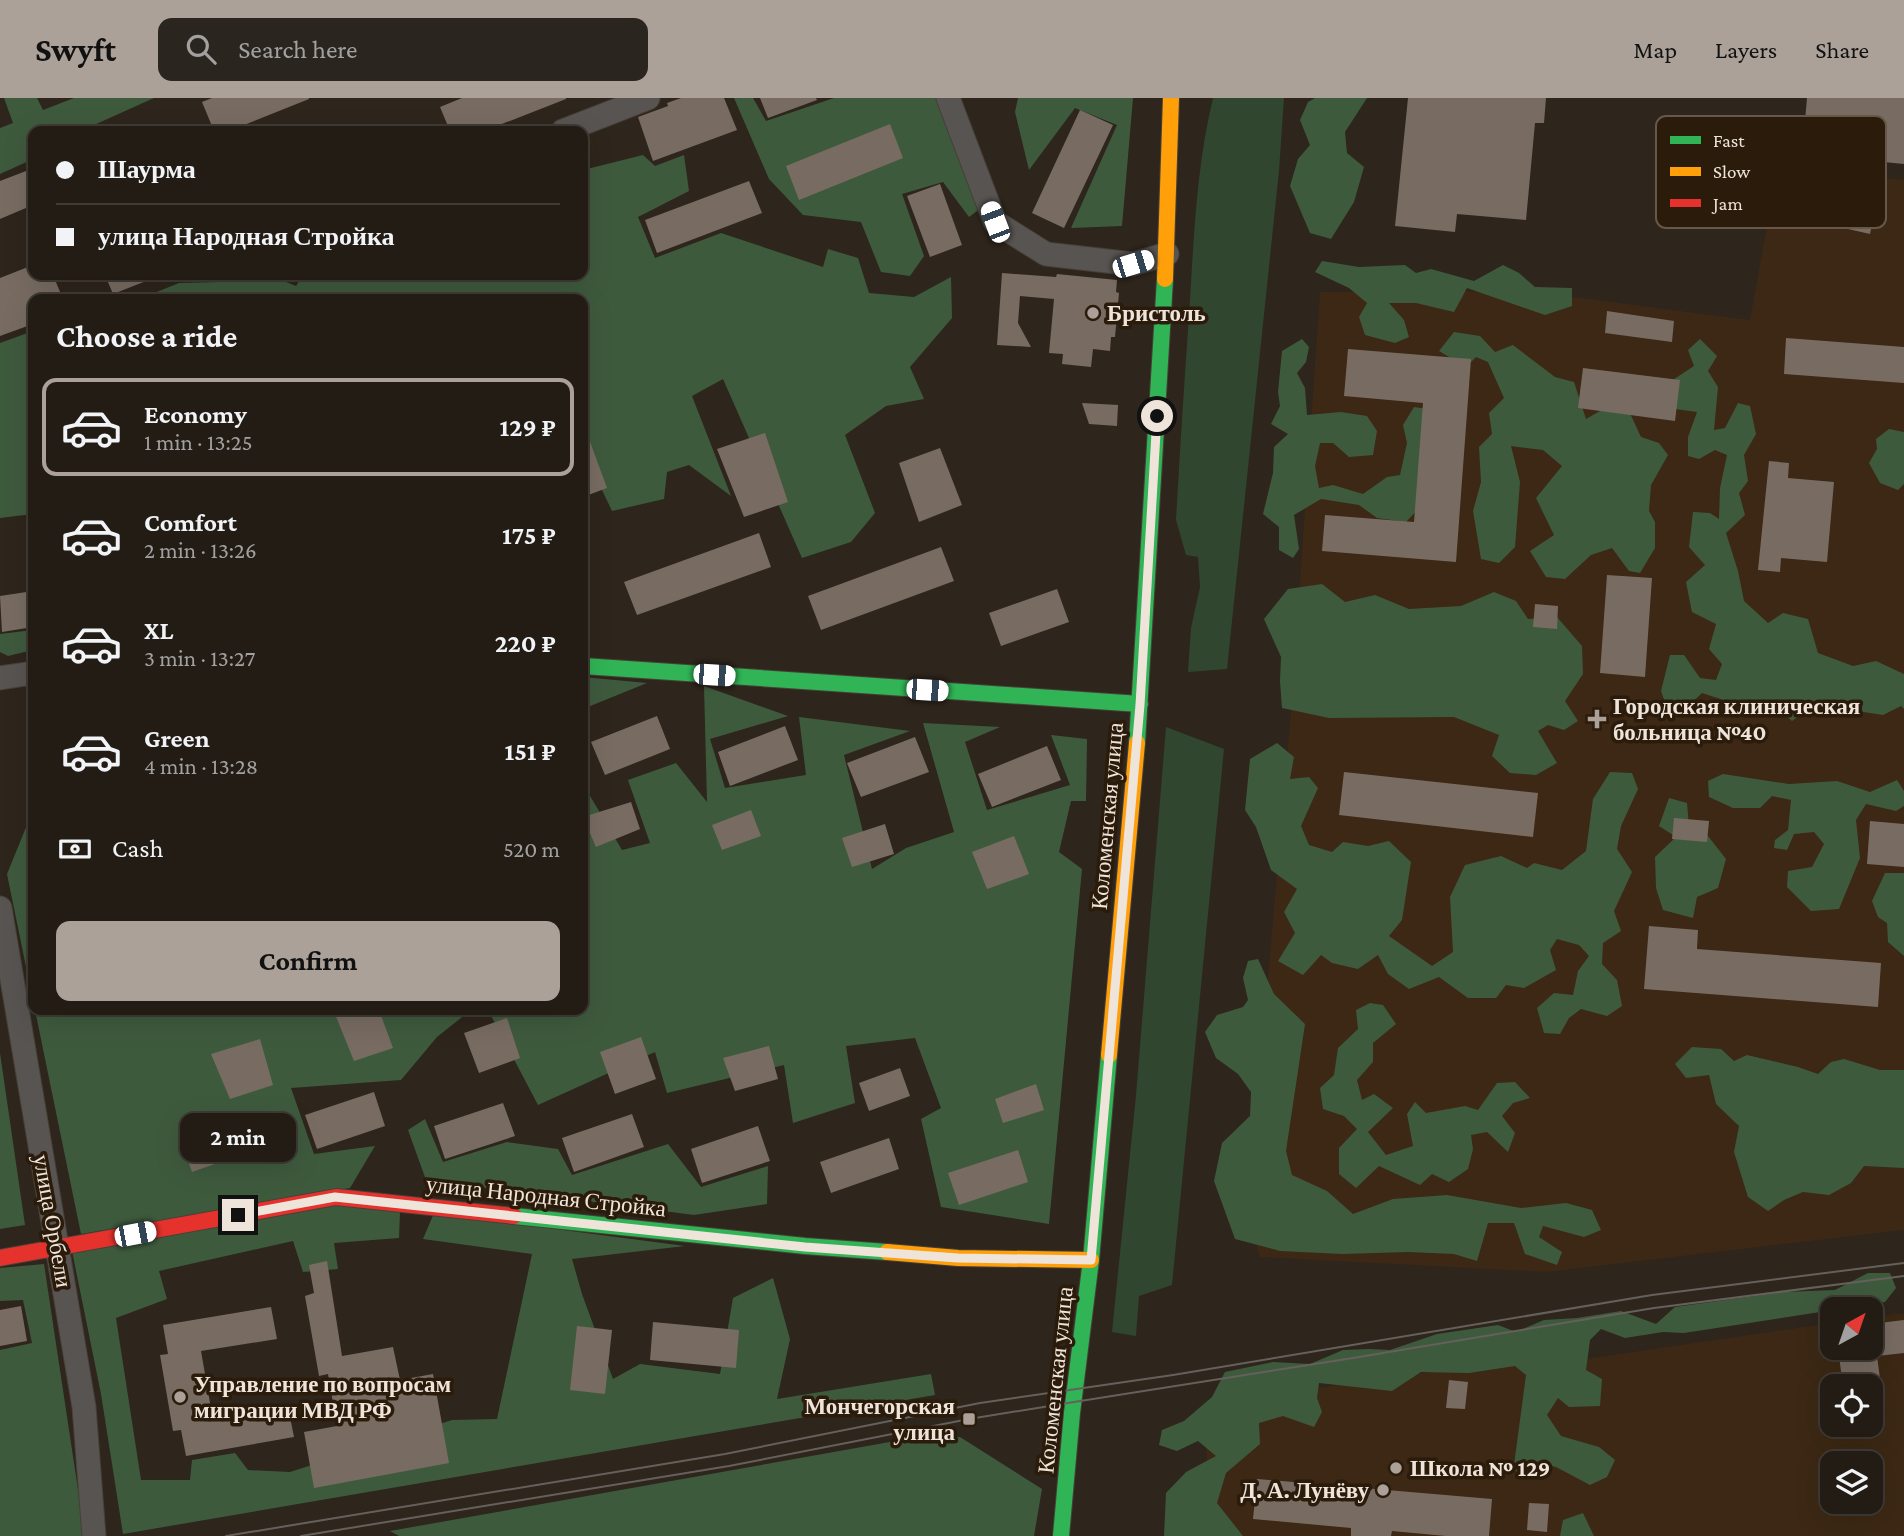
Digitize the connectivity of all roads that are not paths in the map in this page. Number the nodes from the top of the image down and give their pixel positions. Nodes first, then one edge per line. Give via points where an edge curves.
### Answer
1 (648, 98) edge
2 (948, 98) edge
3 (1171, 98) edge
4 (576, 126) edge
5 (1167, 254) junction
6 (588, 666) edge
7 (28, 674) edge
8 (0, 678) edge
9 (1140, 705) junction
10 (0, 908) edge
11 (58, 1249) junction
12 (0, 1258) edge
13 (1091, 1260) junction
14 (93, 1536) edge
15 (1060, 1536) edge

1 - 4 street
2 - 5 street via 995,222 1046,254 1133,264
3 - 5 street, Коломенская улица
5 - 9 street, Коломенская улица
6 - 9 street
7 - 8 street
9 - 13 street, Коломенская улица
10 - 11 street, улица Орбели
11 - 12 street, улица Народная Стройка
11 - 13 street, улица Народная Стройка via 335,1197 805,1247 958,1258
11 - 14 street, улица Орбели via 84,1407
13 - 15 street, Коломенская улица

